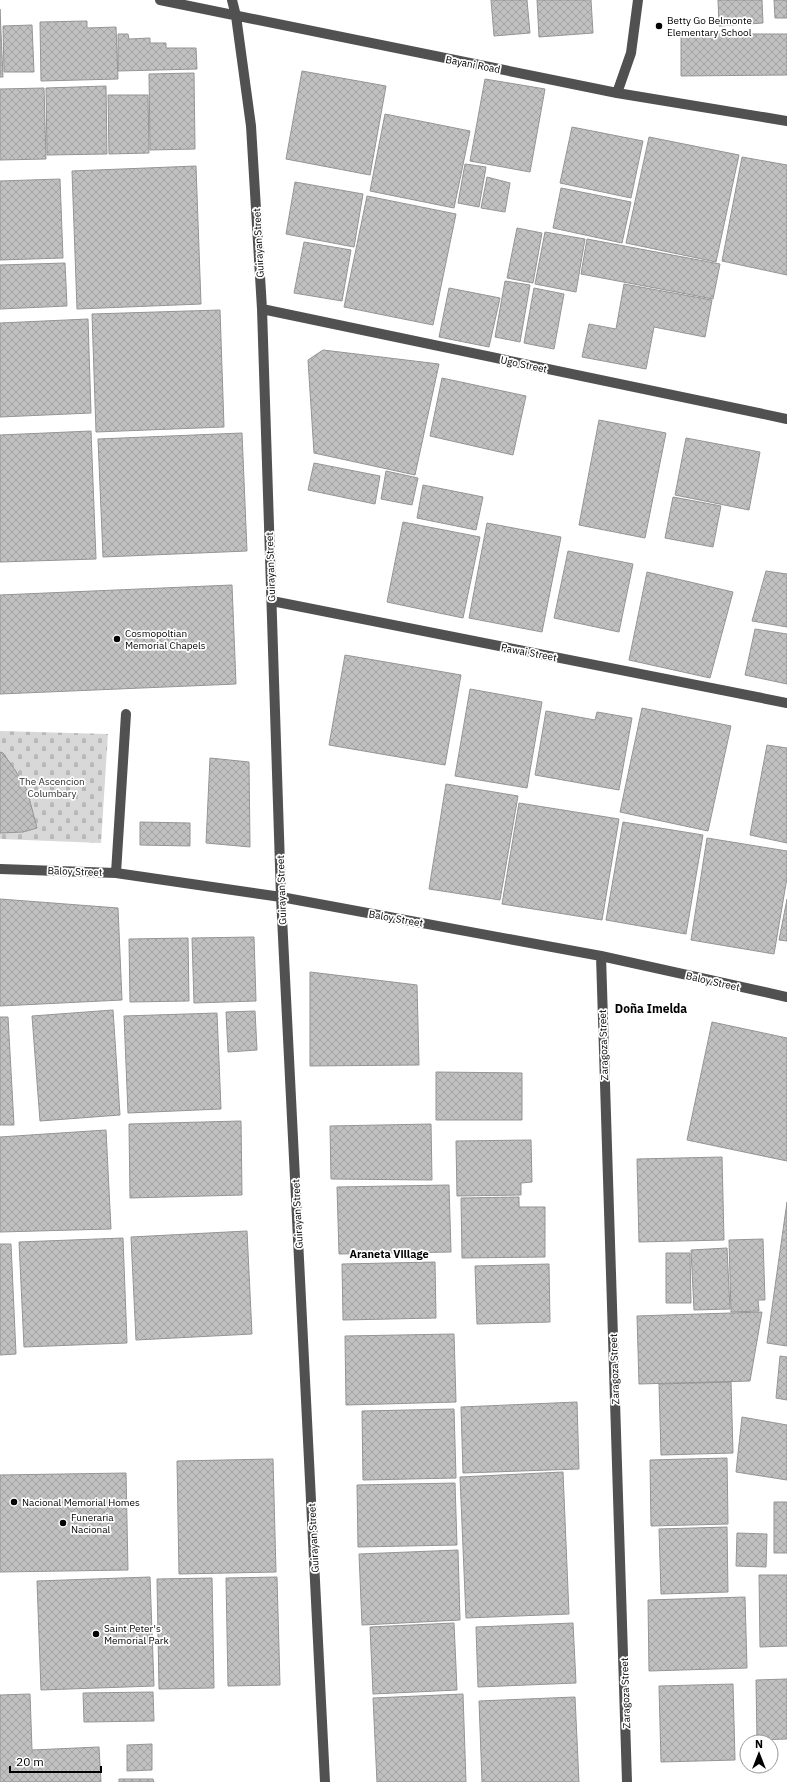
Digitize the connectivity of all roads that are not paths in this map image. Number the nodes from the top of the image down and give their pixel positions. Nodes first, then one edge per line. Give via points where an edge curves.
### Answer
1 (160, 0) edge
2 (232, 0) edge
3 (638, 0) edge
4 (236, 16) junction
5 (617, 93) junction
6 (787, 121) edge
7 (262, 309) junction
8 (787, 419) edge
9 (272, 601) junction
10 (787, 703) edge
11 (126, 714) dead end
12 (0, 869) edge
13 (116, 873) junction
14 (281, 897) junction
15 (601, 956) junction
16 (787, 997) edge
17 (325, 1782) edge
18 (627, 1782) edge

1 - 4 street, Bayani Road
2 - 4 street, Guirayan Street
3 - 5 street via 631,54
4 - 5 street, Bayani Road
4 - 7 street, Guirayan Street via 251,126
5 - 6 street, Bayani Road
7 - 8 street, Ugo Street
7 - 9 street, Guirayan Street
9 - 10 street, Pawai Street
9 - 14 street, Guirayan Street
11 - 13 street
12 - 13 street, Baloy Street
13 - 14 street, Baloy Street
14 - 15 street, Baloy Street
14 - 17 street, Guirayan Street
15 - 16 street, Baloy Street
15 - 18 street, Zaragoza Street

